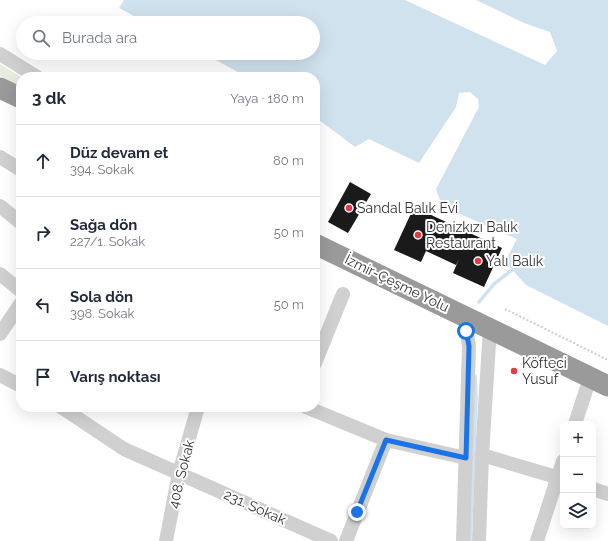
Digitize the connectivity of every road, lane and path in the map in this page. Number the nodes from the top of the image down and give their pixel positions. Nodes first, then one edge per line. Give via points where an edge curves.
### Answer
1 (0, 54) edge
2 (29, 72) edge
3 (0, 88) edge
4 (16, 96) edge
5 (0, 157) edge
6 (16, 167) edge
7 (0, 206) edge
8 (16, 220) edge
9 (320, 246) edge
10 (0, 274) edge
11 (16, 287) edge
12 (344, 294) dead end
13 (16, 309) edge
14 (505, 309) dead end
15 (464, 316) junction
16 (3, 324) edge
17 (490, 328) junction
18 (320, 351) edge
19 (608, 360) edge
20 (0, 375) edge
21 (599, 382) edge
22 (16, 383) edge
23 (68, 412) edge
24 (197, 412) edge
25 (318, 412) edge
26 (577, 421) edge
27 (386, 440) junction
28 (482, 455) junction
29 (466, 458) junction
30 (179, 473) junction
31 (560, 478) edge
32 (560, 481) edge
33 (596, 490) edge
34 (608, 494) edge
35 (166, 541) edge
36 (331, 541) edge
37 (346, 541) edge
38 (463, 541) edge
39 (480, 541) edge
40 (537, 541) edge

1 - 2 street
3 - 4 highway
5 - 6 street
7 - 8 street
9 - 15 highway, İzmir-Çeşme Yolu
10 - 11 street
12 - 18 street
13 - 16 street
14 - 19 path
15 - 17 highway, İzmir-Çeşme Yolu
15 - 29 street via 469,346
17 - 21 highway, İzmir-Çeşme Yolu
17 - 28 street
20 - 22 street
21 - 26 street
23 - 30 street, 231. Sokak via 124,449
24 - 30 street, 408. Sokak
25 - 27 street
27 - 29 street
27 - 37 street
28 - 31 street
28 - 39 street
29 - 38 street
30 - 35 street, 408. Sokak
30 - 36 street, 231. Sokak
32 - 40 street
33 - 34 street

